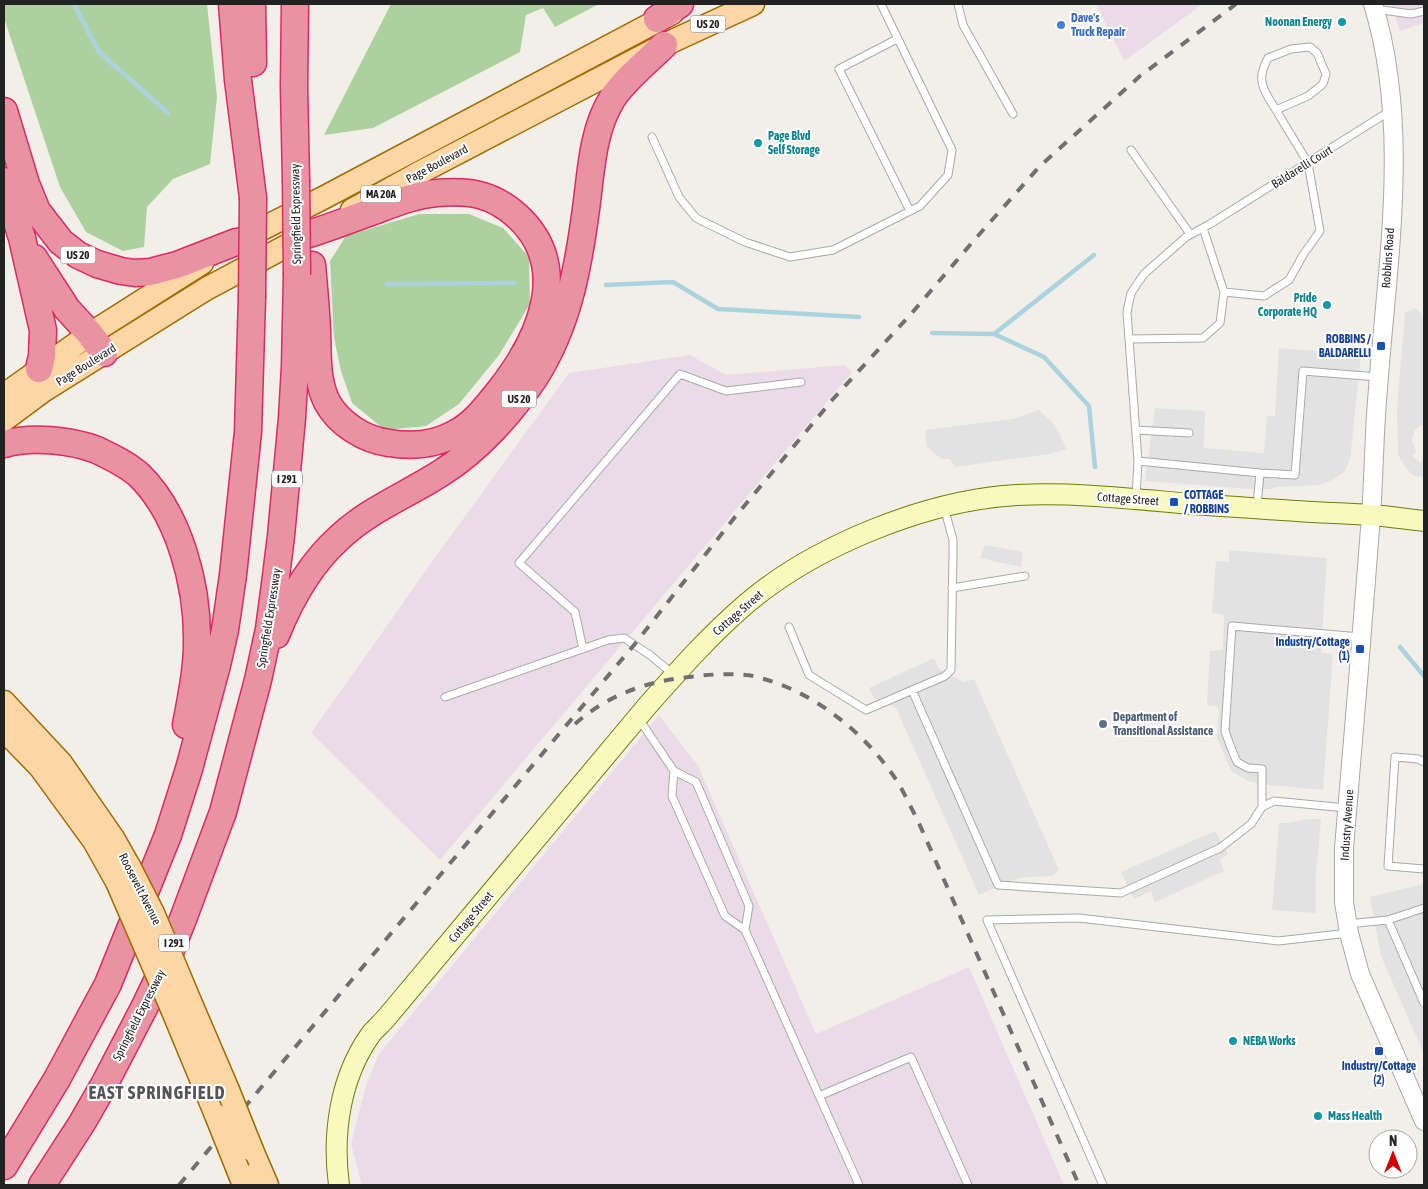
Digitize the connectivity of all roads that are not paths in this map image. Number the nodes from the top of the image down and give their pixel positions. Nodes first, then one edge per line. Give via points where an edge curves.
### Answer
1 (232, 4) edge
2 (252, 4) edge
3 (295, 4) edge
4 (680, 4) edge
5 (691, 4) edge
6 (753, 4) edge
7 (881, 4) edge
8 (958, 4) edge
9 (1374, 6) edge
10 (1424, 11) edge
11 (657, 19) junction
12 (898, 39) junction
13 (664, 45) junction
14 (1276, 110) junction
15 (1393, 110) junction
16 (4, 111) edge
17 (1013, 114) dead end
18 (652, 137) dead end
19 (1132, 150) dead end
20 (1308, 163) junction
21 (4, 181) edge
22 (253, 198) junction
23 (910, 211) junction
24 (1203, 228) junction
25 (1190, 234) junction
26 (306, 236) junction
27 (22, 238) junction
28 (236, 242) junction
29 (305, 270) junction
30 (1224, 292) junction
31 (1129, 339) junction
32 (97, 343) junction
33 (39, 369) junction
34 (1378, 377) junction
35 (801, 382) dead end
36 (4, 394) edge
37 (4, 420) edge
38 (1136, 430) junction
39 (1189, 433) dead end
40 (4, 444) edge
41 (1138, 461) junction
42 (1260, 473) junction
43 (1136, 500) junction
44 (944, 507) junction
45 (1257, 508) junction
46 (1371, 515) junction
47 (1424, 521) edge
48 (1025, 576) dead end
49 (952, 588) junction
50 (789, 627) dead end
51 (1361, 637) junction
52 (583, 649) junction
53 (675, 675) junction
54 (258, 680) junction
55 (912, 690) junction
56 (445, 697) dead end
57 (4, 702) edge
58 (638, 718) junction
59 (4, 730) edge
60 (1424, 762) edge
61 (674, 771) junction
62 (1262, 807) junction
63 (1347, 808) junction
64 (168, 835) junction
65 (1424, 869) edge
66 (124, 875) junction
67 (1424, 908) edge
68 (1388, 920) junction
69 (1348, 928) junction
70 (745, 930) junction
71 (1424, 1003) edge
72 (182, 1007) junction
73 (820, 1096) junction
74 (1424, 1120) edge
75 (4, 1166) edge
76 (241, 1177) edge
77 (42, 1185) edge
78 (267, 1185) edge
79 (339, 1185) edge
80 (859, 1185) edge
81 (968, 1185) edge
82 (1103, 1185) edge

1 - 22 highway
2 - 22 highway
3 - 29 highway, Springfield Expressway / I 291, bridge via 294,87
4 - 11 highway
5 - 11 main road, Page Boulevard / US 20
6 - 13 main road, Page Boulevard / US 20
7 - 12 lane
8 - 17 lane via 963,25
9 - 10 lane via 1411,14
9 - 15 street, Robbins Road via 1385,52
11 - 28 main road, Page Boulevard / US 20
12 - 23 lane via 952,150 948,175 920,206
12 - 23 lane via 839,69
13 - 26 main road, Page Boulevard / MA 20A
13 - 54 highway, US 20 via 612,98 601,122 572,293 559,330 536,374 516,403 458,461 365,517 335,542 295,595
14 - 14 lane via 1262,86 1262,72 1268,58 1291,49 1310,47 1318,53 1326,74 1323,84 1308,96
14 - 20 lane
15 - 20 lane, Baldarelli Court
15 - 34 street, Robbins Road via 1393,188
16 - 28 highway, US 20 via 37,211 61,242 78,255 121,271 150,272
18 - 23 lane via 679,197 696,218 745,242 790,257 833,250
19 - 25 lane
20 - 24 lane, Baldarelli Court
20 - 30 lane via 1320,231 1289,280 1264,296
21 - 27 highway
22 - 64 highway, bridge via 248,432 240,521 217,666
24 - 25 lane, Baldarelli Court
24 - 30 lane
25 - 31 lane, Baldarelli Court via 1144,274 1131,293 1127,312
26 - 29 highway via 406,199 436,193 479,194 510,209 537,241 546,264 546,300 537,328 520,362 469,425 456,434 431,443 410,446 381,442 361,434 340,419 328,403 318,367 315,298
26 - 32 main road, Page Boulevard / MA 20A
27 - 32 highway via 60,300
27 - 33 highway via 43,330
28 - 32 main road, Page Boulevard / MA 20A
29 - 54 highway, Springfield Expressway / I 291 via 281,536 269,629
30 - 31 lane via 1220,323 1203,338
31 - 38 lane, Baldarelli Court
32 - 33 main road, Page Boulevard / MA 20A
32 - 37 main road, Page Boulevard / MA 20A via 44,391
33 - 36 main road, Page Boulevard / MA 20A
34 - 42 lane via 1303,371 1295,476
34 - 46 street, Robbins Road
35 - 52 lane via 726,391 680,374 519,563 575,612
38 - 39 lane
38 - 41 lane, Baldarelli Court
40 - 64 highway via 18,441 69,442 106,454 143,480 161,502 175,532 192,582 198,642
41 - 42 lane
41 - 43 lane, Baldarelli Court
42 - 45 lane
43 - 44 main road, Cottage Street via 1017,495
43 - 45 main road, Cottage Street
44 - 49 lane via 953,540
44 - 53 main road, Cottage Street via 918,513 826,550 784,576 718,629
45 - 46 main road, Cottage Street
46 - 47 main road, Cottage Street
46 - 51 street, Industry Avenue
48 - 49 lane
49 - 55 lane via 951,670 946,676
50 - 55 lane via 809,675 866,710
51 - 62 lane via 1232,626 1225,731 1237,762 1248,768 1262,769
51 - 63 street, Industry Avenue
52 - 53 lane via 624,638
52 - 56 lane
53 - 58 main road, Cottage Street
54 - 77 highway, Springfield Expressway / I 291 via 223,812 167,960 105,1083
55 - 62 lane via 998,884 1121,893 1220,848 1251,824
57 - 66 main road, Roosevelt Avenue via 61,763 113,838
58 - 61 lane
58 - 79 main road, Cottage Street via 362,1047 340,1110 336,1138
59 - 66 main road, Roosevelt Avenue via 40,767 94,841
60 - 65 lane via 1395,757 1388,866
61 - 70 lane via 672,796 725,916
61 - 70 lane via 696,782 749,906
62 - 63 lane via 1274,801
63 - 69 street, Industry Avenue via 1344,902
64 - 75 highway via 108,984 57,1079
66 - 72 main road, Roosevelt Avenue, bridge via 153,913
67 - 68 lane
68 - 69 lane
68 - 71 lane
69 - 74 street, Industry Avenue via 1362,980
69 - 82 lane via 1278,940 1079,918 987,920
70 - 73 lane
72 - 76 main road, Roosevelt Avenue, bridge via 216,1115
72 - 78 main road, Roosevelt Avenue, bridge via 228,1090
73 - 80 lane
73 - 81 lane via 911,1057

